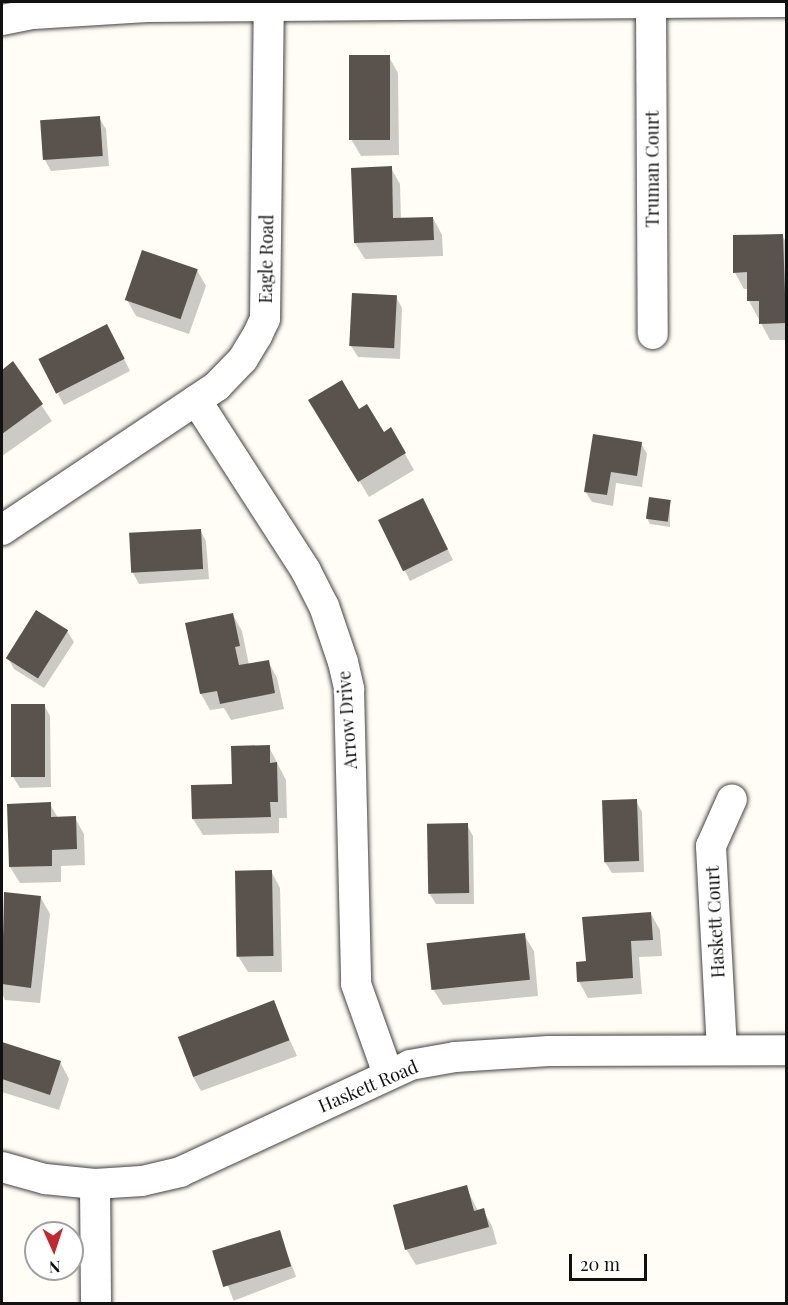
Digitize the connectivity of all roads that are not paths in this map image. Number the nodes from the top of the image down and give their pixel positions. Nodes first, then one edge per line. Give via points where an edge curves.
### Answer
1 (786, 2) edge
2 (269, 4) edge
3 (651, 4) junction
4 (2, 21) edge
5 (653, 334) dead end
6 (196, 400) junction
7 (2, 530) edge
8 (732, 798) dead end
9 (722, 1050) junction
10 (786, 1050) edge
11 (388, 1074) junction
12 (2, 1167) edge
13 (95, 1184) junction
14 (96, 1304) edge

1 - 3 street
2 - 3 street
2 - 4 street via 33,14
2 - 6 street, Eagle Road via 265,319 231,373
3 - 5 street, Truman Court
6 - 7 street, Eagle Road
6 - 11 street, Arrow Drive via 306,571 324,606 344,662 349,689 356,984
8 - 9 street, Haskett Court via 711,846
9 - 10 street, Haskett Road
9 - 11 street, Haskett Road via 490,1053 410,1065
11 - 13 street, Haskett Road via 180,1172 142,1181
12 - 13 street, Haskett Road via 45,1179
13 - 14 street

